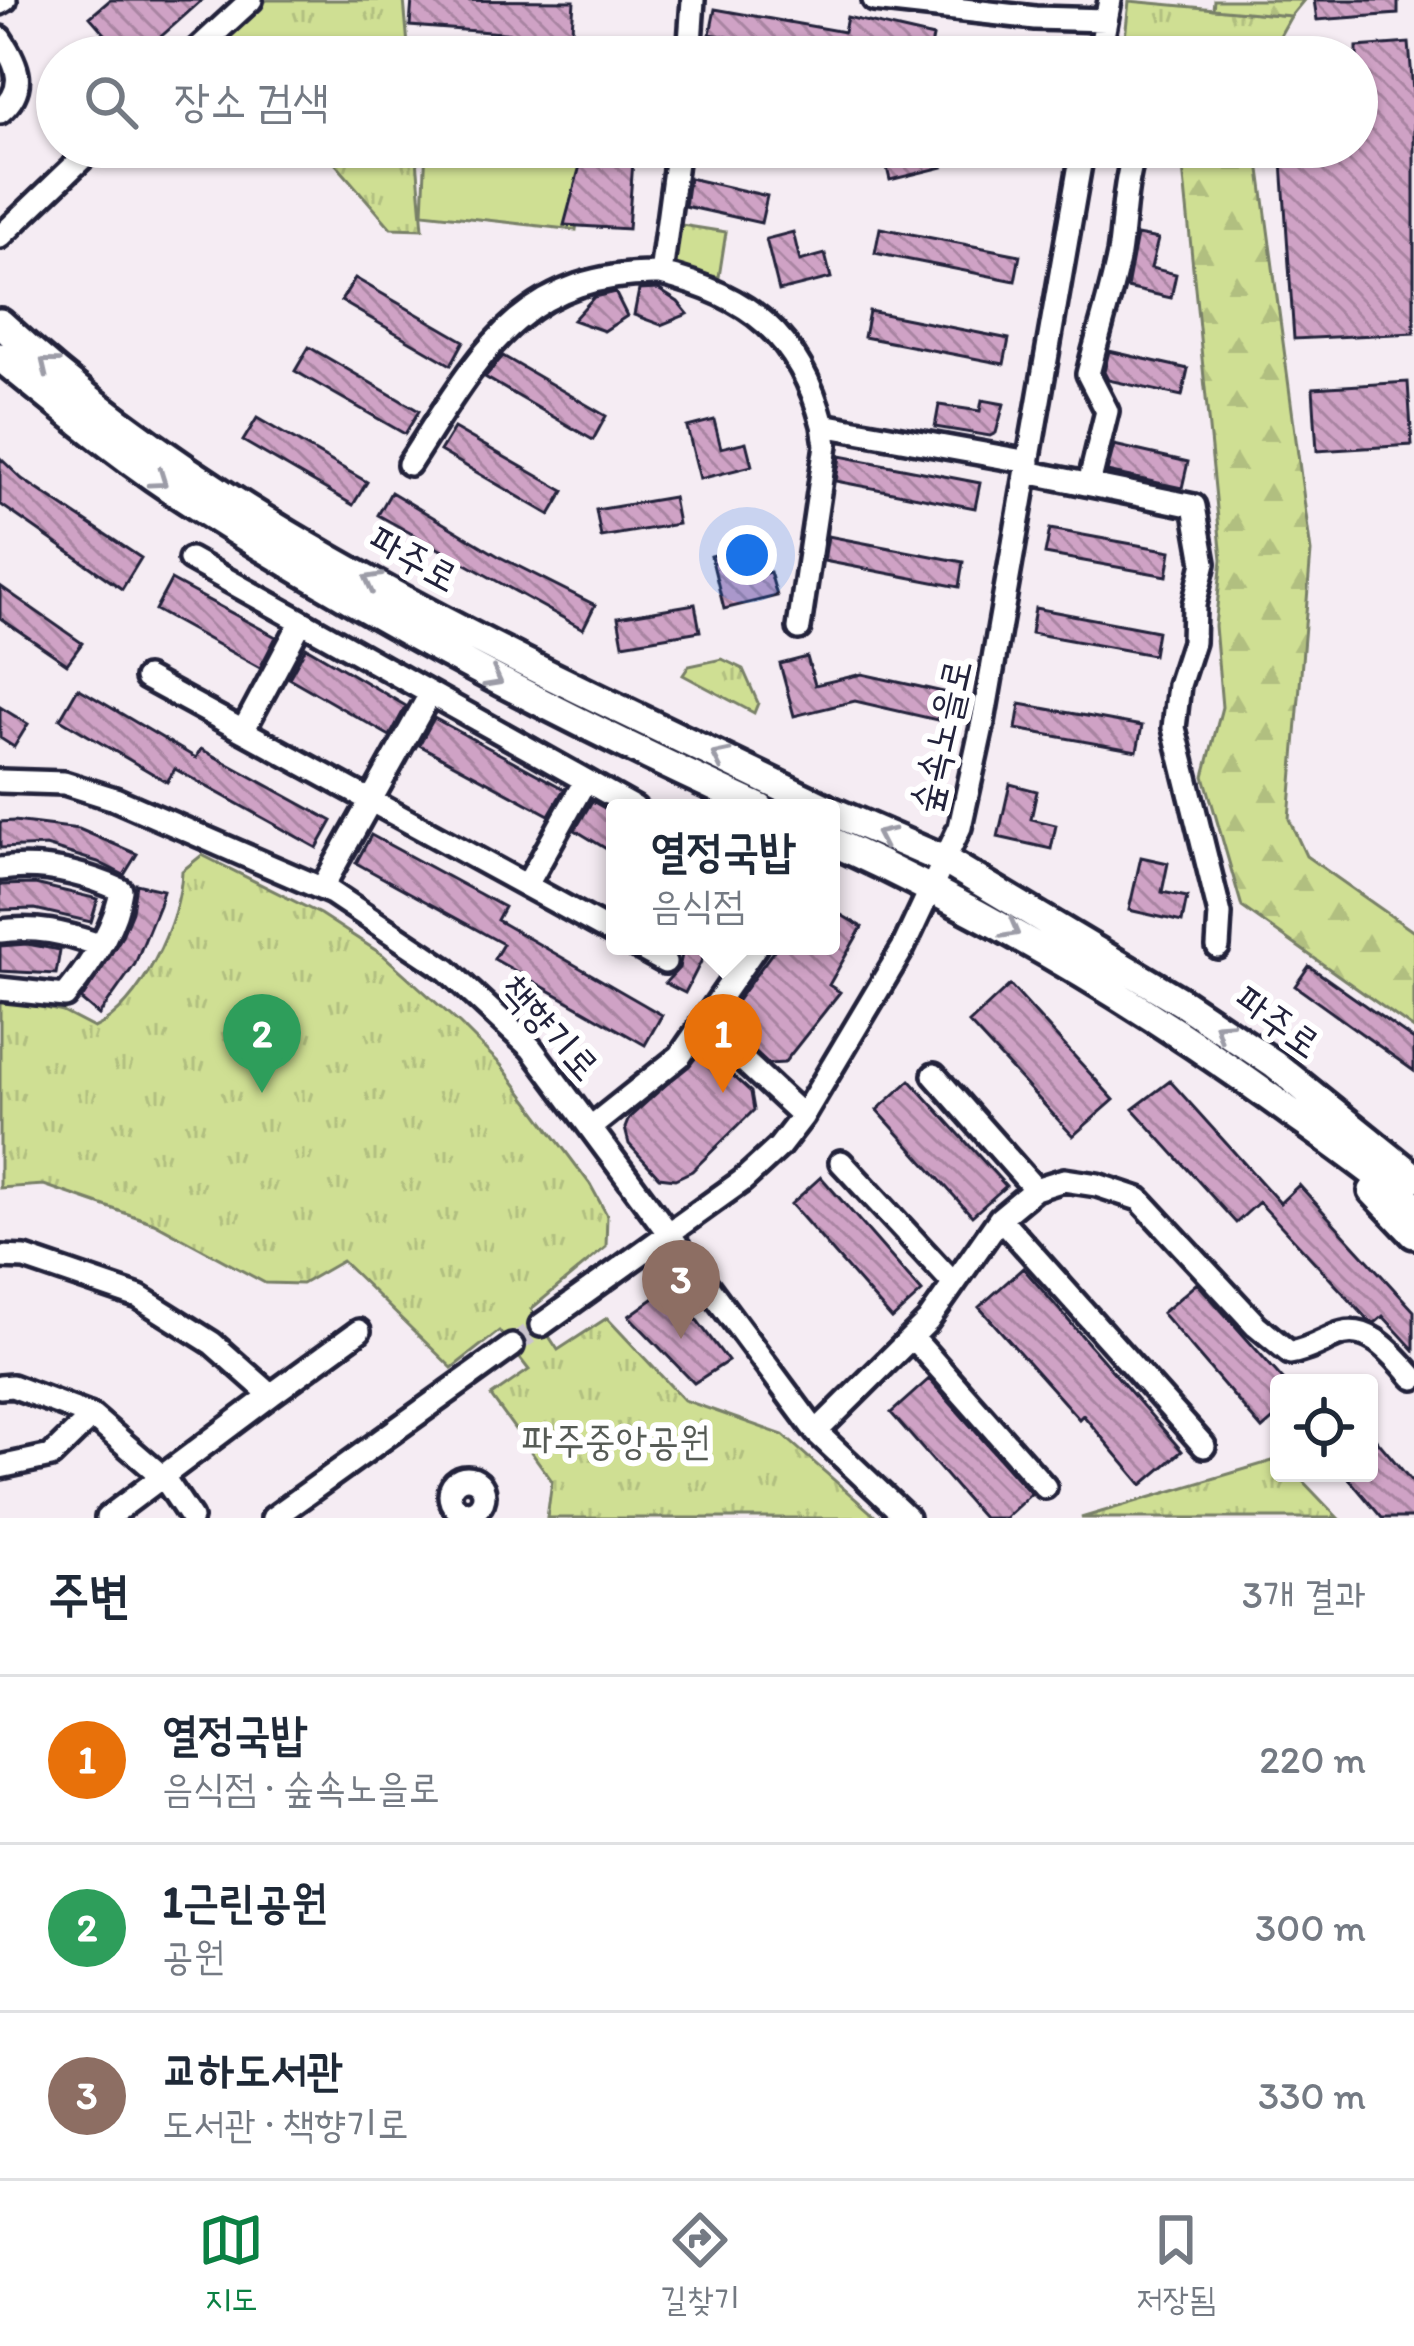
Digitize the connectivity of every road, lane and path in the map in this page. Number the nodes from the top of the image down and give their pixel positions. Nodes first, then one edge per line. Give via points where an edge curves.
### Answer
1 (250, 0) edge
2 (693, 0) edge
3 (874, 0) edge
4 (1037, 9) edge
5 (1108, 10) edge
6 (211, 36) edge
7 (690, 36) edge
8 (0, 38) edge
9 (0, 112) edge
10 (72, 168) edge
11 (675, 168) edge
12 (1079, 168) edge
13 (1130, 168) edge
14 (0, 237) edge
15 (661, 274) junction
16 (0, 322) edge
17 (0, 357) edge
18 (823, 425) junction
19 (409, 464) dead end
20 (1028, 467) junction
21 (1089, 484) junction
22 (190, 559) dead end
23 (301, 622) junction
24 (799, 628) dead end
25 (146, 678) dead end
26 (429, 696) junction
27 (243, 731) junction
28 (0, 781) edge
29 (585, 781) junction
30 (618, 799) edge
31 (741, 799) edge
32 (808, 799) edge
33 (370, 802) junction
34 (840, 814) edge
35 (840, 845) edge
36 (944, 860) junction
37 (0, 869) edge
38 (527, 885) junction
39 (931, 886) junction
40 (322, 888) junction
41 (606, 929) edge
42 (0, 931) edge
43 (99, 945) junction
44 (1218, 947) dead end
45 (652, 955) edge
46 (749, 955) edge
47 (665, 962) dead end
48 (0, 989) edge
49 (705, 1025) junction
50 (1274, 1064) junction
51 (934, 1075) dead end
52 (1243, 1078) junction
53 (803, 1116) junction
54 (591, 1127) junction
55 (841, 1162) dead end
56 (1414, 1165) edge
57 (1414, 1177) edge
58 (1035, 1189) junction
59 (1414, 1205) edge
60 (1000, 1218) junction
61 (669, 1230) junction
62 (1414, 1234) edge
63 (0, 1258) edge
64 (955, 1284) junction
65 (541, 1325) tunnel mouth
66 (358, 1331) dead end
67 (912, 1336) junction
68 (512, 1346) tunnel mouth
69 (1414, 1378) edge
70 (0, 1387) edge
71 (272, 1395) junction
72 (92, 1416) junction
73 (816, 1432) junction
74 (1204, 1446) dead end
75 (0, 1467) edge
76 (164, 1478) junction
77 (1045, 1487) dead end
78 (107, 1518) edge
79 (191, 1518) edge
80 (273, 1518) edge
81 (907, 1518) edge

1 - 6 street
2 - 7 street
3 - 4 street
4 - 5 street
8 - 9 street via 19,85
10 - 14 street
11 - 15 street
12 - 20 street, 숲속노을로
13 - 21 street via 1113,287 1088,374 1107,411
15 - 18 street via 710,287 769,325 799,362
15 - 19 street via 586,281 516,318
32 -> 16 main road, 파주로 via 363,577 197,476
17 -> 31 main road, 파주로 via 175,492 328,587 601,734
18 - 20 street
18 - 24 street
20 - 21 street
20 - 36 street, 숲속노을로 via 979,742
21 - 44 street via 1194,506 1204,563 1174,728 1220,914
22 - 23 street
23 - 26 street
23 - 27 street
25 - 27 street
26 - 29 street
26 - 33 street
27 - 33 street
28 - 40 street, 책향기로 via 64,783 116,799
29 - 30 street
29 - 38 street
33 - 38 street
33 - 40 street
36 -> 34 main road, 파주로
35 - 39 main road, 파주로
36 - 39 street, 숲속노을로
50 -> 36 main road, 파주로
37 - 43 street via 62,870 121,890
38 - 41 street
39 -> 52 main road, 파주로 via 1085,973
39 - 53 street, 숲속노을로
40 - 54 street, 책향기로 via 446,970 530,1048
42 - 43 street via 62,932
43 - 48 street via 65,996
45 - 47 street
46 - 49 street
49 - 53 street
49 - 54 street via 680,1056
50 - 56 main road via 1325,1093
50 - 57 main road, 파주로
51 - 58 street
52 - 59 main road, 파주로
52 - 62 main road
53 - 61 street, 숲속노을로 via 742,1181
54 - 61 street, 책향기로
55 - 64 street
58 - 60 street
58 - 69 street via 1064,1180 1139,1199 1290,1353 1339,1333 1376,1337
60 - 64 street
60 - 74 street
61 - 65 street, 숲속노을로
61 - 73 street, 책향기로
63 - 71 street via 25,1258 139,1297 212,1343
64 - 67 street
66 - 71 street
67 - 73 street
67 - 77 street
68 - 80 street
70 - 72 street
71 - 76 street
72 - 75 street via 51,1456
72 - 76 street
73 - 81 street, 책향기로
76 - 78 street
76 - 79 street

